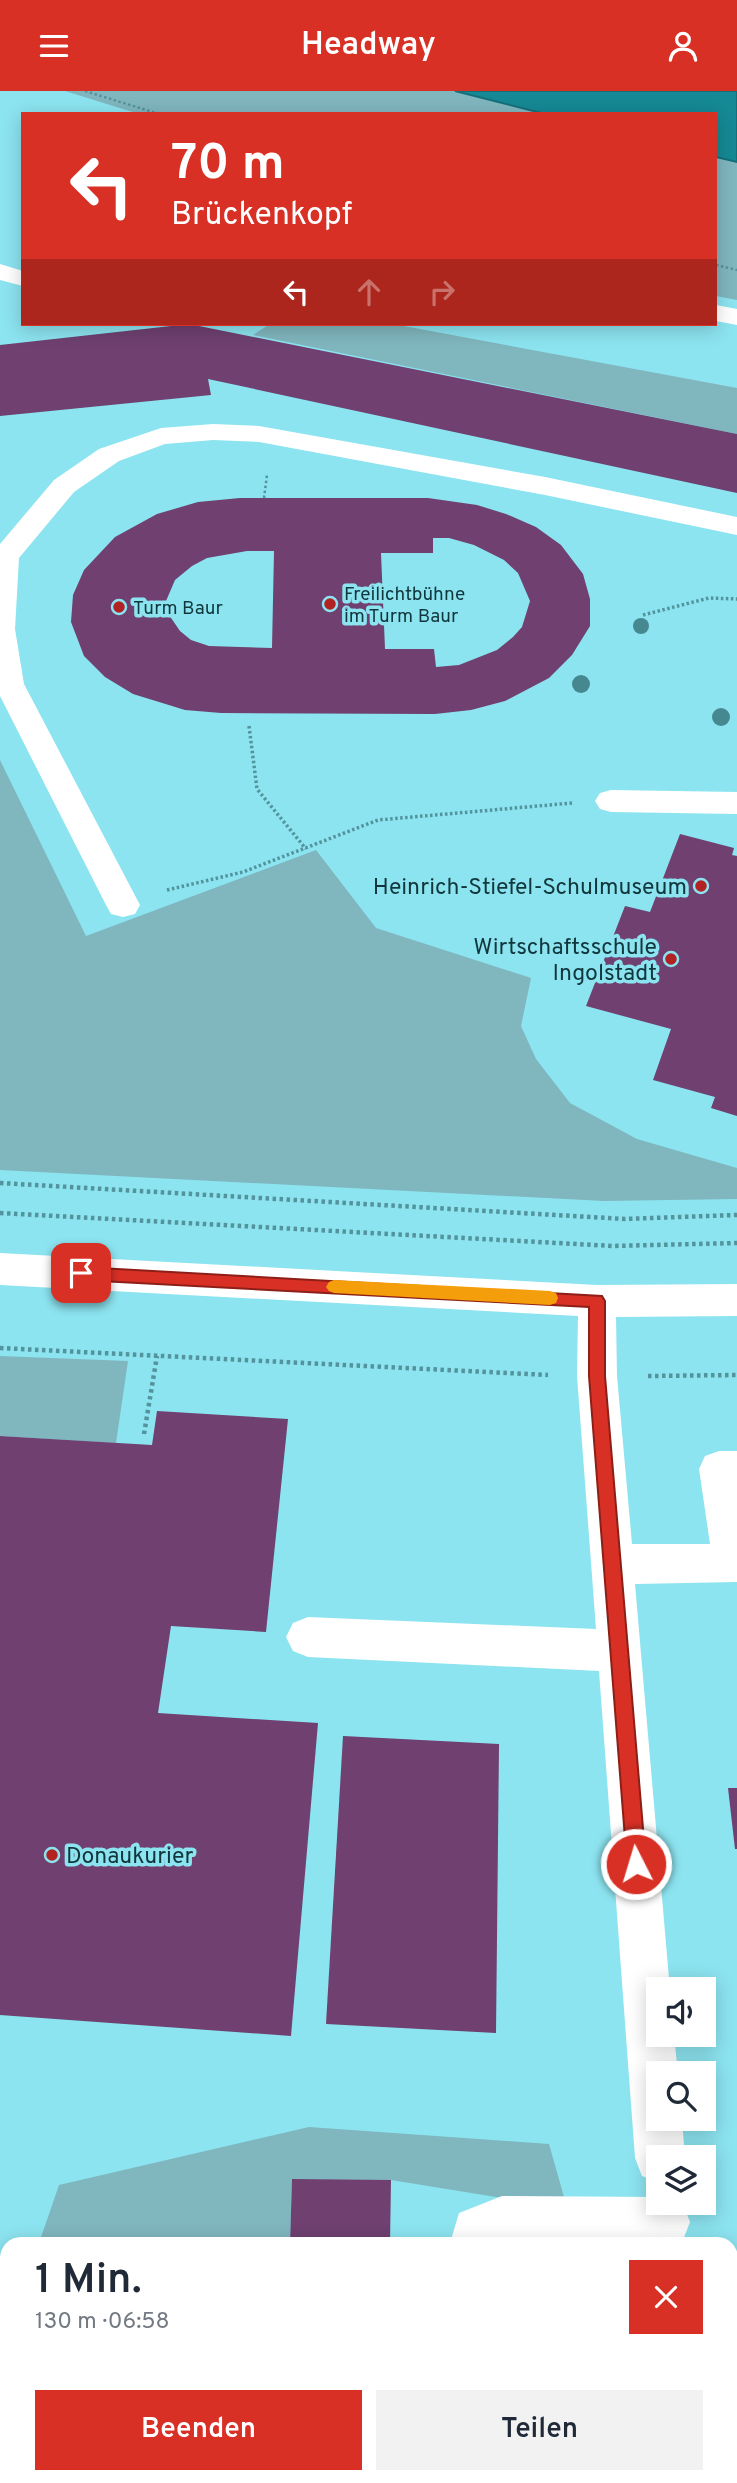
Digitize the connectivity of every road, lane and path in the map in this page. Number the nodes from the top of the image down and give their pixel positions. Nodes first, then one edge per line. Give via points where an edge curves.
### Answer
1 (85, 91) edge
2 (153, 112) edge
3 (717, 265) edge
4 (737, 269) edge
5 (717, 313) edge
6 (737, 317) edge
7 (737, 526) edge
8 (3, 557) edge
9 (737, 599) edge
10 (643, 615) dead end
11 (0, 629) edge
12 (249, 726) dead end
13 (611, 801) joint
14 (737, 803) edge
15 (306, 849) junction
16 (123, 905) joint
17 (0, 1183) edge
18 (0, 1213) edge
19 (737, 1215) edge
20 (737, 1243) edge
21 (0, 1269) edge
22 (737, 1300) edge
23 (597, 1301) junction
24 (0, 1348) edge
25 (157, 1356) junction
26 (737, 1375) edge
27 (597, 1376) junction
28 (144, 1434) dead end
29 (737, 1469) edge
30 (612, 1564) junction
31 (308, 1637) dead end
32 (620, 1651) junction
33 (659, 2145) edge
34 (665, 2223) edge
35 (476, 2237) edge

1 - 2 path
3 - 4 path
5 - 6 street
7 - 8 street via 259,433 213,432 161,436 109,455 64,486
8 - 11 street
9 - 10 path via 709,598
11 - 16 street via 9,684
12 - 15 path via 257,789
13 - 14 street
13 - 15 path via 378,820
15 - 16 path via 243,872 177,886
17 - 19 path via 625,1219
18 - 20 path via 613,1246
21 - 23 street
22 - 23 street
23 - 27 street
24 - 25 path
25 - 27 path
25 - 28 path
26 - 27 path
27 - 30 street
29 - 30 street via 719,1469 734,1564
30 - 32 street
31 - 32 street
32 - 33 street
34 - 35 street via 502,2221 477,2231

